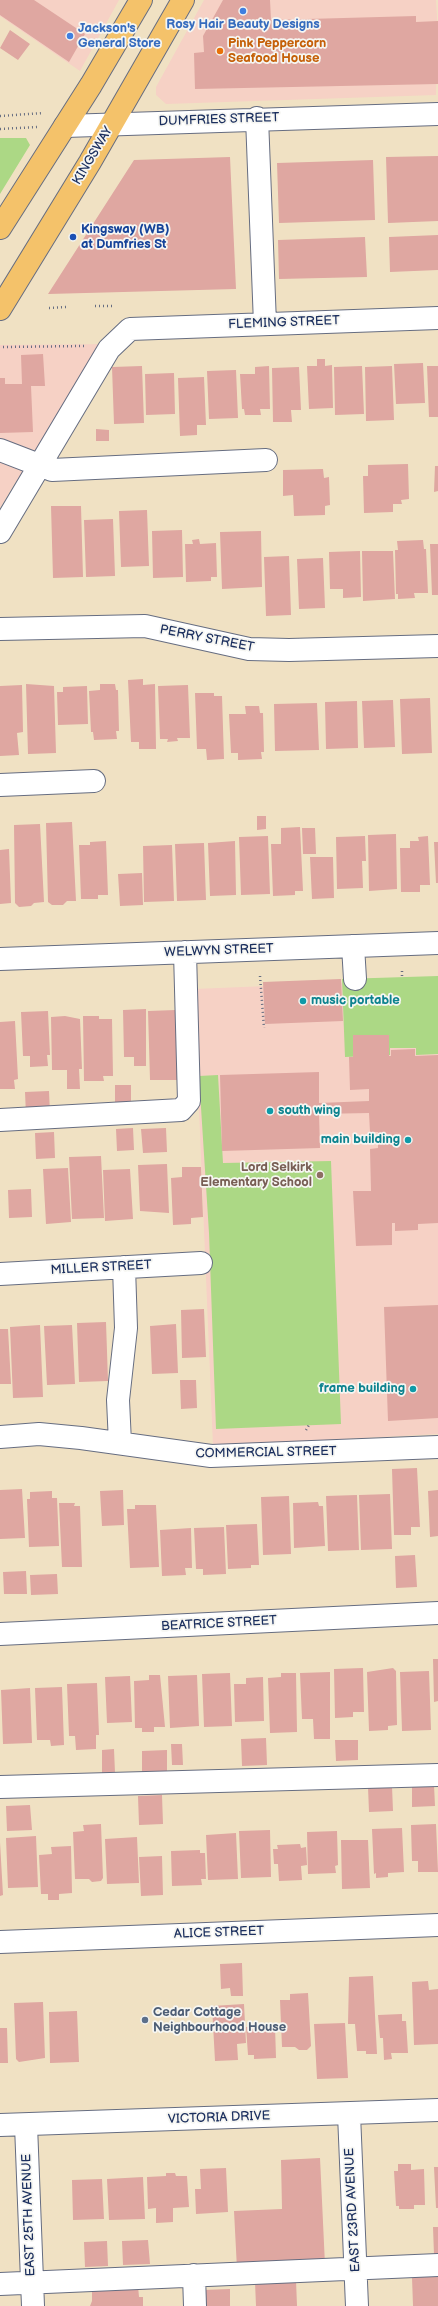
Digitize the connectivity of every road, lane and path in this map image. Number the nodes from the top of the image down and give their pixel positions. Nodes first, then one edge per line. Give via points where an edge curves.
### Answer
1 (141, 0) edge
2 (183, 0) edge
3 (43, 113) dead end
4 (438, 114) edge
5 (0, 116) edge
6 (257, 118) junction
7 (112, 124) junction
8 (65, 126) junction
9 (0, 129) edge
10 (0, 228) edge
11 (95, 306) dead end
12 (113, 306) dead end
13 (66, 307) dead end
14 (49, 308) dead end
15 (0, 310) edge
16 (438, 318) edge
17 (265, 324) junction
18 (3, 347) dead end
19 (109, 350) junction
20 (0, 450) edge
21 (266, 460) dead end
22 (40, 465) junction
23 (0, 532) edge
24 (0, 629) edge
25 (438, 646) edge
26 (94, 781) dead end
27 (0, 786) edge
28 (438, 943) edge
29 (353, 946) junction
30 (185, 952) junction
31 (0, 959) edge
32 (402, 971) dead end
33 (260, 976) dead end
34 (402, 977) dead end
35 (355, 979) dead end
36 (264, 1028) dead end
37 (0, 1120) edge
38 (201, 1263) dead end
39 (124, 1267) junction
40 (0, 1274) edge
41 (0, 1437) edge
42 (120, 1444) junction
43 (438, 1447) edge
44 (438, 1613) edge
45 (0, 1634) edge
46 (438, 1775) edge
47 (0, 1787) edge
48 (438, 1925) edge
49 (0, 1942) edge
50 (438, 2110) edge
51 (349, 2114) junction
52 (0, 2125) edge
53 (26, 2125) junction
54 (438, 2265) edge
55 (356, 2267) junction
56 (194, 2274) junction
57 (32, 2283) junction
58 (0, 2284) edge
59 (33, 2306) edge
60 (195, 2306) edge
61 (357, 2306) edge

1 - 8 main road
2 - 7 main road, KINGSWAY
3 - 5 path
4 - 6 street, DUMFRIES STREET
6 - 7 street, DUMFRIES STREET
6 - 17 street
7 - 8 street, DUMFRIES STREET
7 - 15 main road, KINGSWAY
8 - 9 path
8 - 10 main road
11 - 12 path
13 - 14 path
16 - 17 street, FLEMING STREET
17 - 19 street, FLEMING STREET via 130,329
18 - 19 path via 99,346
19 - 22 street
20 - 22 street
21 - 22 street via 52,470
22 - 23 street
24 - 25 street, PERRY STREET via 145,626 257,649
26 - 27 street
28 - 29 street, WELWYN STREET
29 - 30 street, WELWYN STREET
29 - 35 street
30 - 31 street, WELWYN STREET
30 - 37 street via 190,1101 181,1110
32 - 34 path
33 - 36 path
38 - 39 street, MILLER STREET
39 - 40 street, MILLER STREET
39 - 42 street via 126,1328 118,1400
41 - 42 street, COMMERCIAL STREET via 39,1434
42 - 43 street, COMMERCIAL STREET via 211,1456
44 - 45 street, BEATRICE STREET
46 - 47 street
48 - 49 street, ALICE STREET
50 - 51 street, VICTORIA DRIVE
51 - 53 street, VICTORIA DRIVE
51 - 55 street, EAST 23RD AVENUE
52 - 53 street, VICTORIA DRIVE
53 - 57 street, EAST 25TH AVENUE
54 - 55 street
55 - 56 street
55 - 61 street, EAST 23RD AVENUE
56 - 57 street
56 - 60 street
57 - 58 street
57 - 59 street, EAST 25TH AVENUE

